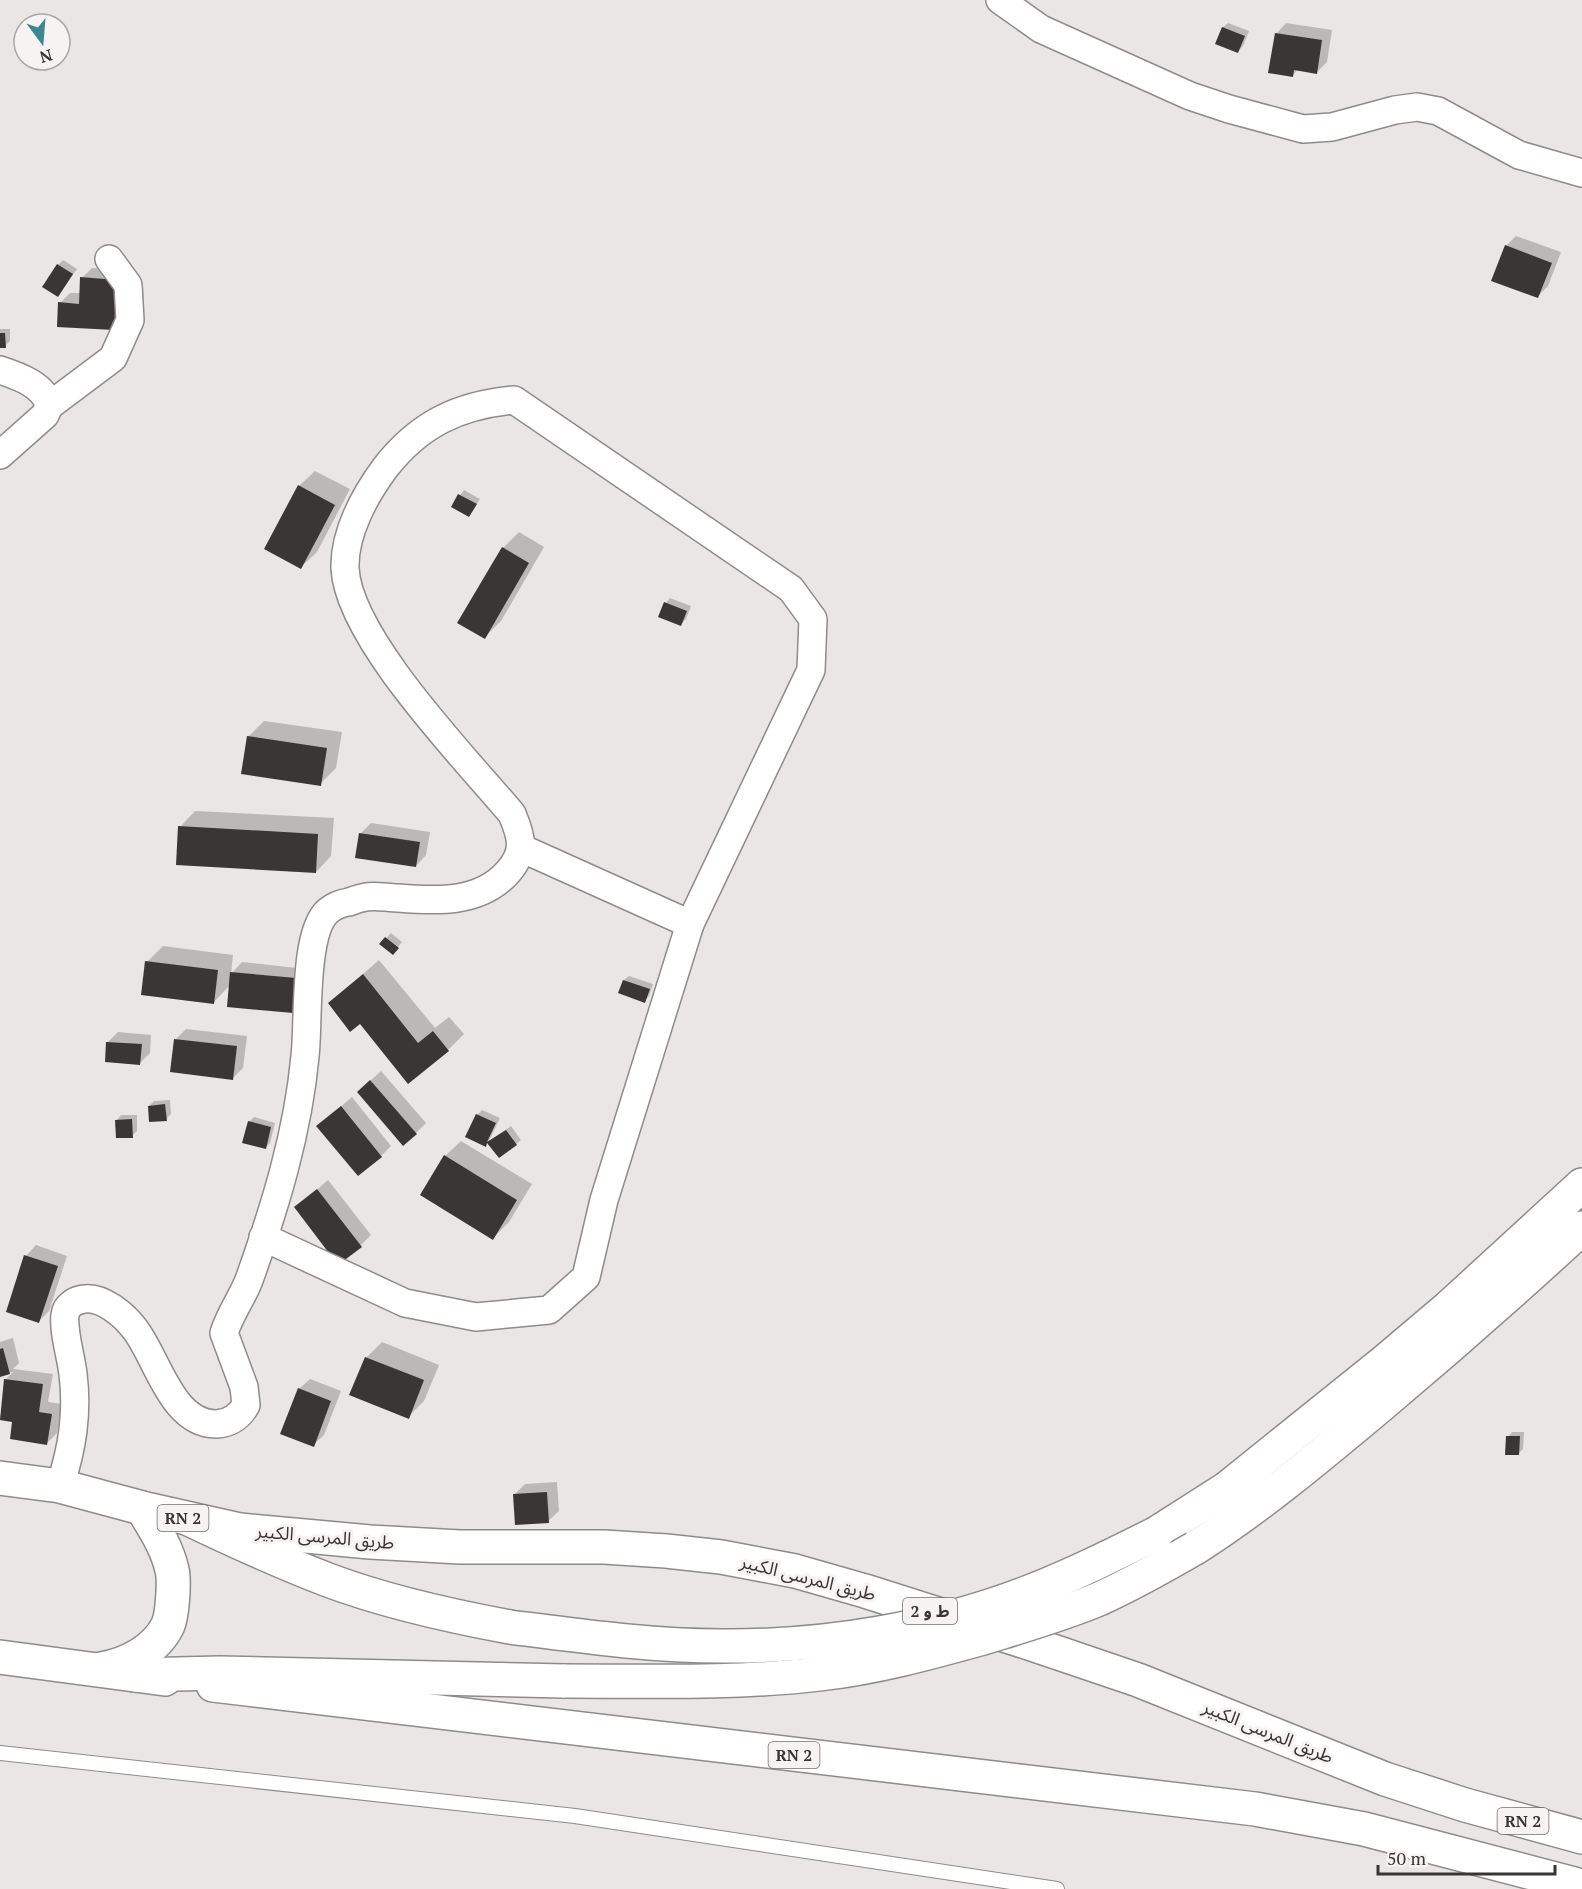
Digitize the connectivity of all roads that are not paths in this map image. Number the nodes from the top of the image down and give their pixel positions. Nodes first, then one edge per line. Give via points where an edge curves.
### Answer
1 (1000, 0) edge
2 (1582, 173) edge
3 (110, 259) dead end
4 (0, 370) edge
5 (49, 406) junction
6 (0, 455) edge
7 (521, 848) junction
8 (690, 924) junction
9 (1582, 1185) edge
10 (1582, 1228) edge
11 (263, 1237) junction
12 (0, 1478) edge
13 (60, 1486) junction
14 (142, 1508) junction
15 (189, 1519) junction
16 (370, 1542) joint
17 (0, 1657) edge
18 (93, 1671) junction
19 (135, 1675) junction
20 (0, 1753) edge
21 (1464, 1805) joint
22 (1582, 1837) edge
23 (1582, 1886) edge
24 (1057, 1889) edge

1 - 2 street via 1041,30 1190,96 1229,109 1303,129 1332,127 1417,107 1438,111 1519,154
3 - 5 street via 128,285 130,320 113,358
4 - 5 street via 21,377 42,391
5 - 6 street via 45,415
7 - 8 street
7 - 8 street via 521,836 512,814 406,689 366,629 348,588 345,569 346,549 355,522 372,485 400,449 448,416 485,403 514,400 791,589 813,619 811,670
7 - 11 street via 516,862 499,882 484,891 457,899 368,897 327,911 311,948 306,1056 294,1130
8 - 11 street via 604,1200 586,1277 549,1310 476,1317 405,1303
9 - 15 main road, bridge via 1449,1307 1226,1489 1157,1533 1079,1572 955,1616 841,1638 722,1647 510,1627 460,1618 329,1580
10 - 19 main road, bridge via 1472,1328 1244,1516 1148,1575 1042,1621 884,1663 759,1680
11 - 13 street via 248,1283 224,1333 246,1396 246,1405 231,1420 208,1423 187,1411 170,1392 134,1328 121,1315 103,1302 89,1298 73,1302 65,1315 74,1374 74,1426
12 - 13 main road, طريق المرسى الكبير / RN 2
13 - 14 main road, طريق المرسى الكبير / RN 2
14 - 15 main road, طريق المرسى الكبير / RN 2
14 - 18 main road via 164,1544 173,1572 168,1625 156,1642 136,1657
15 - 16 main road, طريق المرسى الكبير / RN 2 via 240,1530
16 - 21 main road, طريق المرسى الكبير / ط و 2 via 666,1551 795,1571 1127,1677 1385,1779
17 - 18 main road, RN 2
18 - 19 main road, RN 2
19 - 23 main road, RN 2 via 1255,1809 1364,1829
20 - 24 lane via 575,1816
21 - 22 main road, طريق المرسى الكبير / RN 2

